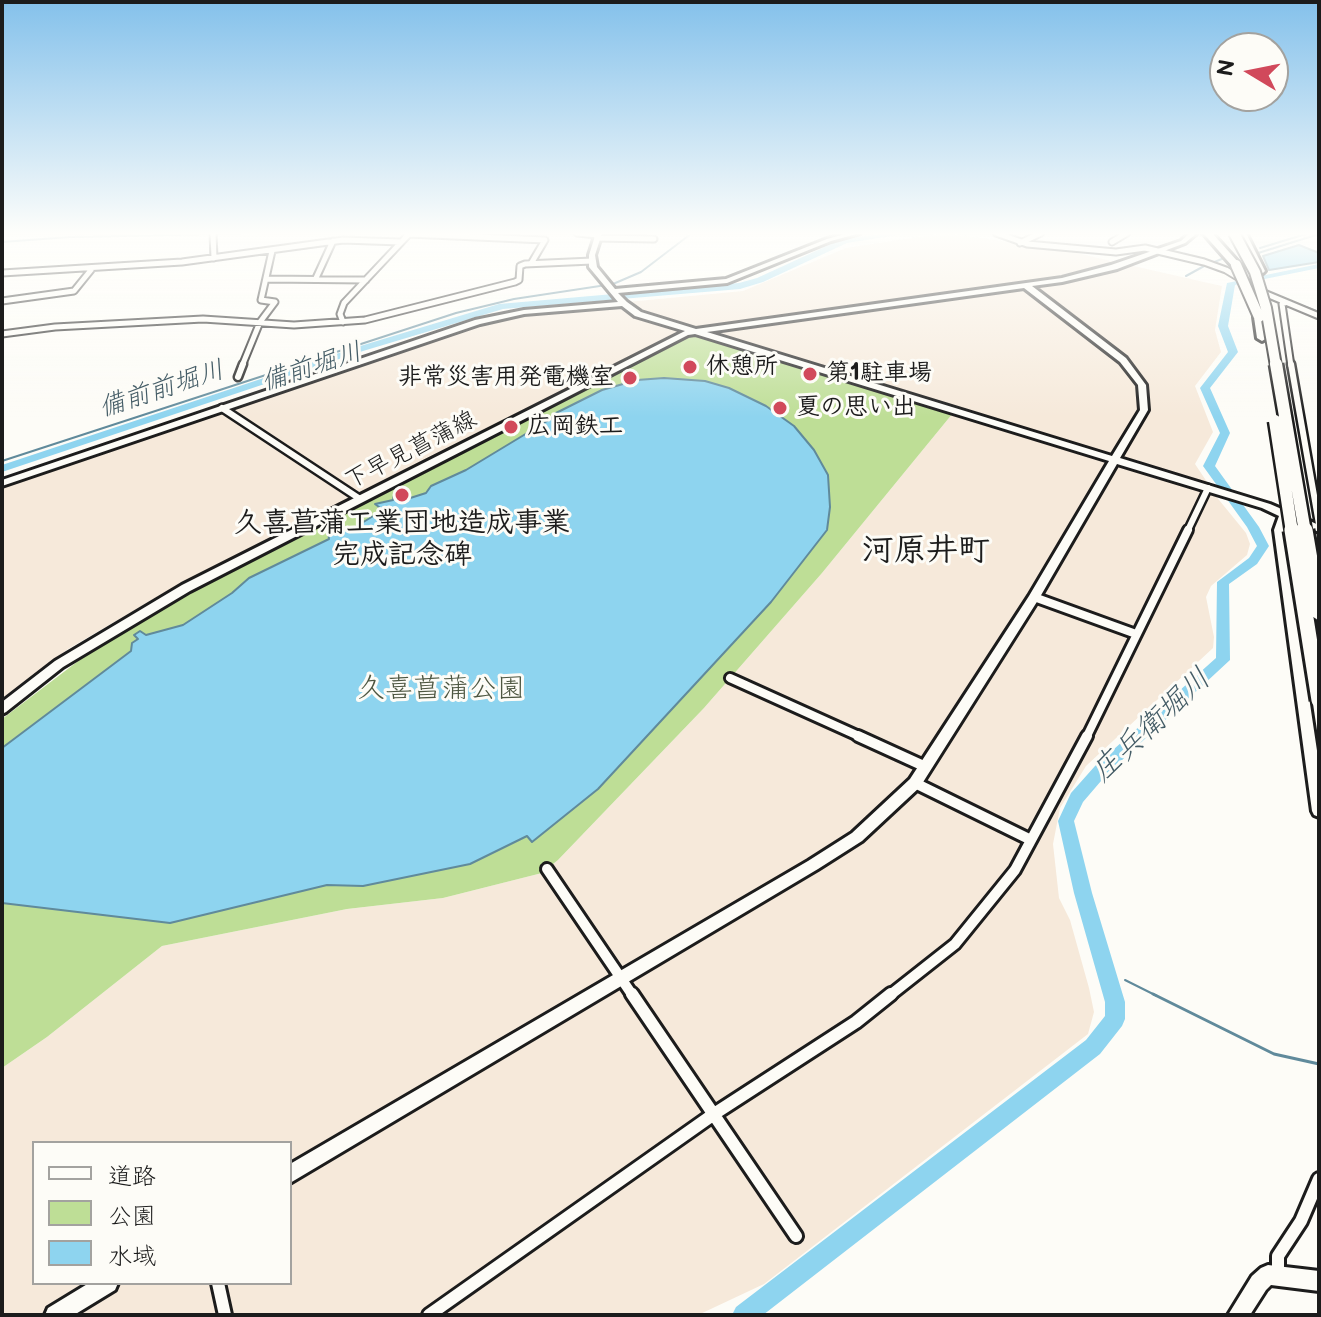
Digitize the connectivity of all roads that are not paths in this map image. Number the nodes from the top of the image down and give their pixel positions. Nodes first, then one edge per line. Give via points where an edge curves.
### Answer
1 (49, 294) edge
2 (263, 294) edge
3 (353, 294) edge
4 (466, 294) edge
5 (607, 294) edge
6 (616, 294) edge
7 (957, 294) edge
8 (1038, 294) edge
9 (1250, 294) edge
10 (1255, 294) edge
11 (1259, 294) edge
12 (1268, 294) edge
13 (1269, 294) edge
14 (2, 301) edge
15 (1285, 303) junction
16 (1319, 316) edge
17 (260, 322) junction
18 (343, 322) junction
19 (1264, 322) junction
20 (692, 331) junction
21 (2, 334) edge
22 (238, 377) dead end
23 (222, 408) junction
24 (1116, 460) junction
25 (2, 483) edge
26 (1212, 489) junction
27 (360, 499) junction
28 (1318, 502) edge
29 (1285, 514) junction
30 (1319, 527) edge
31 (1034, 597) junction
32 (1319, 612) edge
33 (1136, 634) junction
34 (730, 678) dead end
35 (1319, 700) edge
36 (2, 709) edge
37 (926, 767) junction
38 (915, 783) junction
39 (1319, 811) edge
40 (1031, 840) junction
41 (547, 869) dead end
42 (622, 979) junction
43 (714, 1114) junction
44 (292, 1173) edge
45 (1319, 1179) edge
46 (796, 1236) dead end
47 (1278, 1275) junction
48 (1319, 1281) edge
49 (105, 1285) edge
50 (218, 1285) edge
51 (55, 1315) edge
52 (225, 1315) edge
53 (429, 1315) edge
54 (1238, 1315) edge

1 - 14 street
2 - 17 street via 261,300 275,302
3 - 18 street via 342,306
4 - 18 street
5 - 23 street via 478,322
6 - 20 street via 638,314
7 - 20 street, 下早見菖蒲線
8 - 24 street via 1109,347 1142,385 1144,410
9 - 19 highway, bridge
10 - 19 highway, bridge
11 - 19 highway, bridge
12 - 19 highway, bridge via 1273,320
13 - 15 street, bridge
15 - 16 street
15 - 28 street via 1291,366
17 - 18 street
17 - 21 street via 203,319
17 - 22 street
19 - 32 highway, bridge
19 - 35 highway, bridge
20 - 24 street
20 - 27 street, 下早見菖蒲線
23 - 25 street
23 - 27 street
24 - 26 street
24 - 31 street
26 - 29 street
26 - 33 street
27 - 36 street, 下早見菖蒲線 via 121,624
28 - 30 street
29 - 30 street
29 - 39 street via 1279,530
31 - 33 street
31 - 37 street
33 - 40 street
34 - 37 street
37 - 38 street
38 - 40 street
38 - 42 street via 857,837
40 - 43 street via 1015,870 955,944 856,1022
41 - 42 street
42 - 43 street
42 - 44 street
43 - 46 street
43 - 53 street
45 - 47 street via 1278,1256
47 - 48 street
47 - 54 street via 1259,1283
49 - 51 street
50 - 52 street

